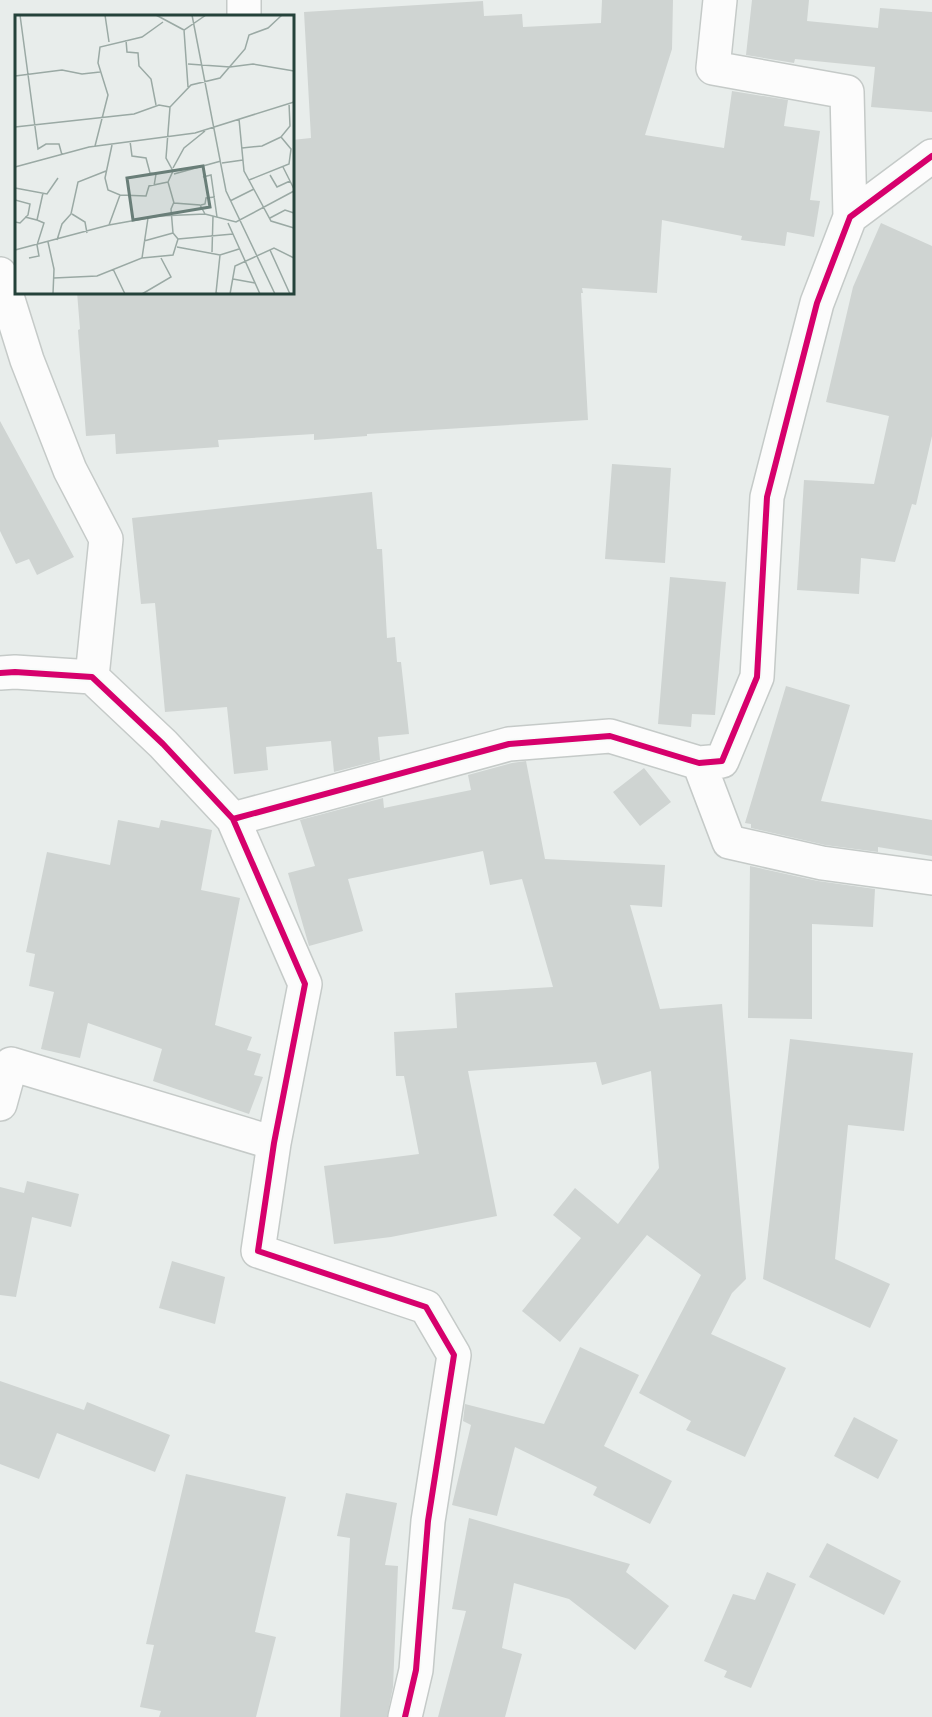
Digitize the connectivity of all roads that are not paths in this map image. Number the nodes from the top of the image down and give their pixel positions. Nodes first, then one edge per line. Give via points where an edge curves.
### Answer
1 (720, 0) edge
2 (932, 156) edge
3 (850, 217) junction
4 (0, 274) edge
5 (0, 674) edge
6 (92, 678) junction
7 (699, 763) junction
8 (233, 819) junction
9 (932, 878) edge
10 (0, 1104) edge
11 (274, 1143) junction
12 (405, 1717) edge

1 - 3 street via 713,68 847,92
2 - 3 street
3 - 7 street via 817,303 767,497 757,677 722,761
4 - 6 street via 27,360 70,470 106,538
5 - 6 street
6 - 8 street via 163,744
7 - 8 street via 610,736 509,744
7 - 9 street via 729,842 822,862
8 - 11 street via 305,984
10 - 11 street via 11,1064
11 - 12 street via 258,1251 426,1307 454,1356 428,1521 416,1670

